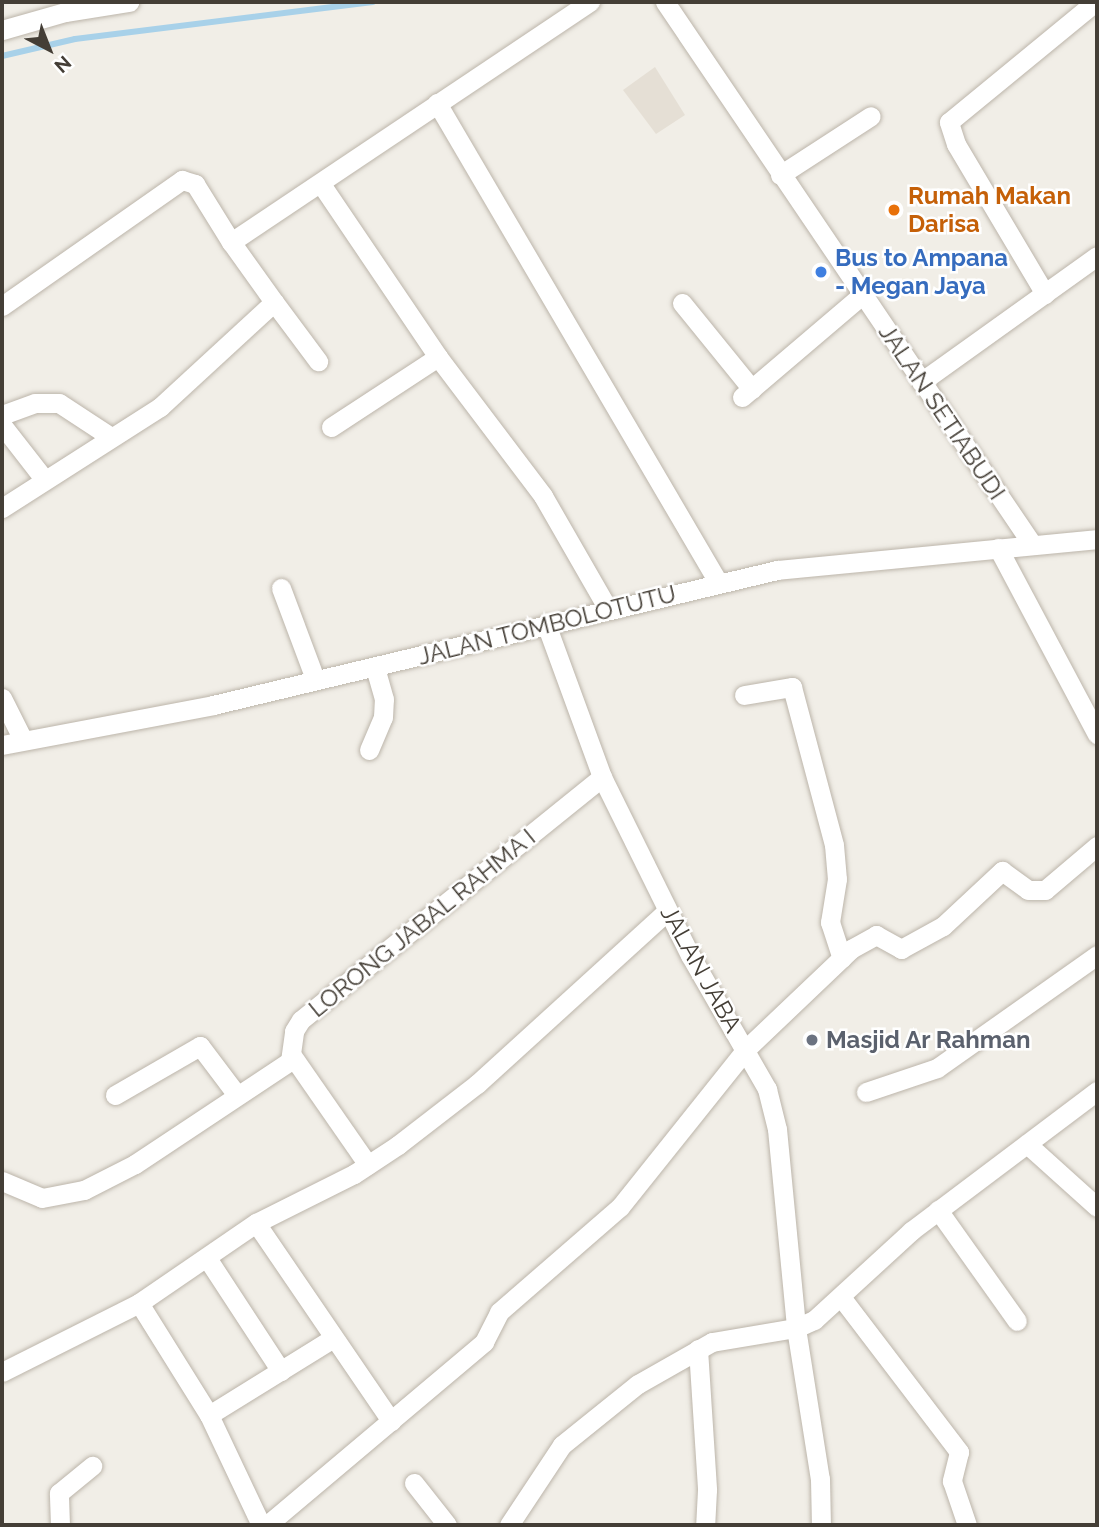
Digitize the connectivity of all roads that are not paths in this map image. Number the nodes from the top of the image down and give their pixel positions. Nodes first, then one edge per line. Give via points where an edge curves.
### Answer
1 (129, 2) edge
2 (590, 2) edge
3 (1095, 2) edge
4 (671, 4) edge
5 (2, 30) edge
6 (437, 103) junction
7 (871, 116) dead end
8 (780, 175) junction
9 (321, 184) junction
10 (231, 242) junction
11 (1095, 263) edge
12 (1045, 294) junction
13 (862, 295) junction
14 (274, 302) junction
15 (682, 303) dead end
16 (2, 306) edge
17 (438, 357) junction
18 (318, 361) dead end
19 (921, 382) junction
20 (2, 415) edge
21 (2, 425) edge
22 (331, 427) dead end
23 (111, 437) junction
24 (44, 479) junction
25 (2, 508) edge
26 (1097, 539) edge
27 (1032, 544) junction
28 (998, 548) junction
29 (718, 582) junction
30 (281, 588) dead end
31 (608, 609) junction
32 (545, 624) junction
33 (375, 668) junction
34 (315, 679) junction
35 (744, 695) dead end
36 (2, 698) edge
37 (1097, 734) edge
38 (23, 740) junction
39 (2, 745) edge
40 (369, 750) dead end
41 (602, 777) junction
42 (1097, 846) edge
43 (667, 911) junction
44 (1097, 955) edge
45 (842, 958) junction
46 (746, 1049) junction
47 (293, 1057) junction
48 (1097, 1091) edge
49 (866, 1092) dead end
50 (115, 1095) dead end
51 (237, 1095) junction
52 (1027, 1144) junction
53 (368, 1165) junction
54 (2, 1181) edge
55 (1097, 1206) edge
56 (938, 1210) junction
57 (256, 1223) junction
58 (207, 1258) junction
59 (841, 1297) junction
60 (139, 1303) junction
61 (1017, 1321) dead end
62 (796, 1328) junction
63 (333, 1338) junction
64 (698, 1349) junction
65 (281, 1371) junction
66 (2, 1372) edge
67 (209, 1415) junction
68 (391, 1421) junction
69 (92, 1466) dead end
70 (414, 1483) dead end
71 (511, 1524) edge
72 (60, 1525) edge
73 (261, 1525) edge
74 (267, 1525) edge
75 (447, 1525) edge
76 (705, 1525) edge
77 (821, 1525) edge
78 (967, 1525) edge

1 - 5 street via 65,12
2 - 6 street
3 - 12 street via 949,122 956,144
4 - 8 street, JALAN SETIABUDI
6 - 9 street
6 - 29 street
7 - 8 street
8 - 13 street, JALAN SETIABUDI
9 - 10 street
9 - 17 street
10 - 14 street
10 - 16 street via 195,184 182,180
11 - 12 street
12 - 19 street
13 - 15 street via 747,393
13 - 19 street, JALAN SETIABUDI
14 - 18 street
14 - 23 street via 184,388
17 - 22 street
17 - 31 street via 543,496
19 - 27 street, JALAN SETIABUDI
20 - 23 street via 35,403 59,403
21 - 24 street
23 - 24 street
24 - 25 street
26 - 27 street, JALAN TOMBOLOTUTU
27 - 28 street, JALAN TOMBOLOTUTU
28 - 29 street, JALAN TOMBOLOTUTU via 826,563
28 - 37 street
29 - 31 street, JALAN TOMBOLOTUTU
30 - 34 street
31 - 32 street, JALAN TOMBOLOTUTU
32 - 33 street, JALAN TOMBOLOTUTU
32 - 41 street, JALAN JABA
33 - 34 street, JALAN TOMBOLOTUTU
33 - 40 street via 384,699 383,717
34 - 38 street, JALAN TOMBOLOTUTU via 160,716
35 - 45 street via 792,687 834,845 837,879 830,922
36 - 38 street
38 - 39 street, JALAN TOMBOLOTUTU
41 - 43 street, JALAN JABA
41 - 47 street, LORONG JABAL RAHMA I via 301,1020 294,1031
42 - 45 street via 1045,890 1028,890 1002,871 940,928 897,949 879,936 869,937
43 - 46 street, JALAN JABA
43 - 53 street via 449,1108
44 - 49 street via 937,1068
45 - 46 street
46 - 62 street, JALAN JABA via 767,1088 778,1129
46 - 68 street via 620,1208 499,1312 484,1342
47 - 51 street
47 - 53 street
48 - 52 street
50 - 51 street via 200,1046
51 - 54 street via 135,1164 84,1190 42,1198
52 - 55 street
52 - 56 street
53 - 57 street
56 - 59 street
56 - 61 street
57 - 58 street
57 - 63 street
58 - 60 street
58 - 65 street
59 - 62 street via 814,1320
59 - 78 street via 958,1452 952,1481
60 - 66 street
60 - 67 street
62 - 64 street via 726,1338
62 - 77 street, JALAN JABA via 817,1451
63 - 65 street
63 - 68 street
64 - 71 street via 638,1384 568,1439
64 - 76 street
65 - 67 street
67 - 73 street
68 - 74 street
69 - 72 street via 60,1493
70 - 75 street

